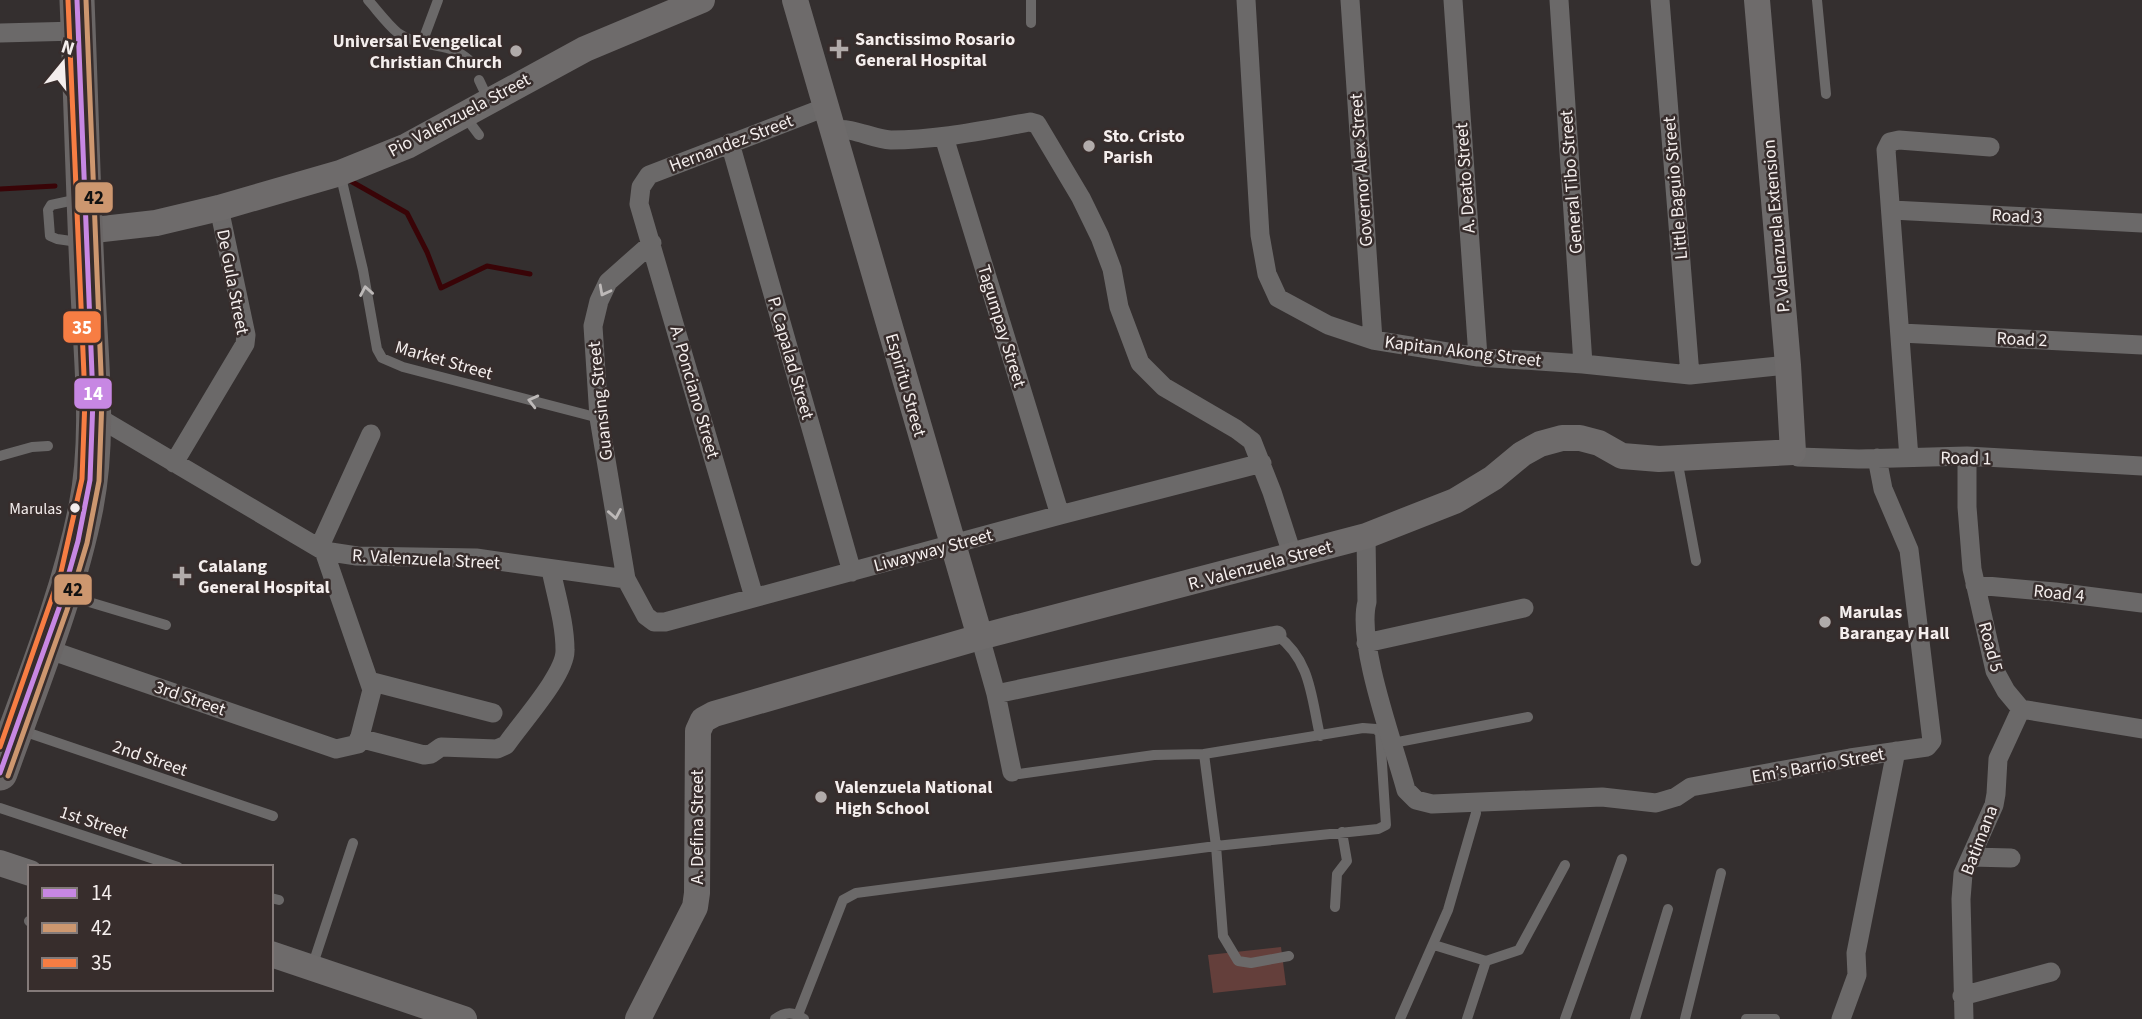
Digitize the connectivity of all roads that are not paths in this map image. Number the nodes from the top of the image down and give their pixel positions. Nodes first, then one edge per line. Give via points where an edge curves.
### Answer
1 (438, 0) edge
2 (702, 0) edge
3 (795, 0) edge
4 (1031, 0) edge
5 (1246, 0) edge
6 (1350, 0) edge
7 (1452, 0) edge
8 (1559, 0) edge
9 (1660, 0) edge
10 (1757, 0) edge
11 (1817, 0) edge
12 (374, 2) edge
13 (78, 16) edge
14 (1031, 23) dead end
15 (0, 33) edge
16 (422, 43) junction
17 (469, 60) dead end
18 (1826, 94) dead end
19 (830, 118) junction
20 (944, 137) junction
21 (730, 143) junction
22 (1990, 147) dead end
23 (340, 173) junction
24 (641, 187) joint
25 (219, 208) junction
26 (1892, 209) junction
27 (2142, 223) edge
28 (84, 224) junction
29 (652, 243) junction
30 (1901, 333) junction
31 (1373, 340) junction
32 (2142, 345) edge
33 (1478, 356) junction
34 (1583, 364) junction
35 (1788, 365) junction
36 (1690, 375) junction
37 (94, 415) junction
38 (599, 418) junction
39 (370, 434) dead end
40 (48, 446) dead end
41 (1793, 452) junction
42 (0, 456) edge
43 (1967, 456) junction
44 (1677, 458) junction
45 (1877, 458) junction
46 (1909, 458) junction
47 (174, 463) junction
48 (1262, 463) junction
49 (2142, 466) edge
50 (1060, 515) junction
51 (1366, 536) junction
52 (952, 545) junction
53 (322, 549) junction
54 (1293, 557) junction
55 (1696, 561) dead end
56 (551, 570) junction
57 (852, 572) junction
58 (626, 579) junction
59 (1975, 585) junction
60 (62, 594) junction
61 (754, 597) junction
62 (2142, 603) edge
63 (1524, 608) dead end
64 (166, 625) dead end
65 (1277, 635) joint
66 (980, 638) junction
67 (1366, 643) junction
68 (44, 648) junction
69 (369, 681) junction
70 (996, 694) junction
71 (2021, 709) junction
72 (493, 713) dead end
73 (714, 714) joint
74 (1528, 717) dead end
75 (16, 729) junction
76 (2142, 729) edge
77 (1320, 736) junction
78 (359, 738) junction
79 (1393, 743) junction
80 (1896, 751) junction
81 (1204, 754) junction
82 (1012, 772) joint
83 (0, 773) edge
84 (0, 808) edge
85 (1476, 813) dead end
86 (273, 816) dead end
87 (1342, 832) junction
88 (353, 843) dead end
89 (1216, 846) junction
90 (1971, 857) junction
91 (2011, 858) dead end
92 (1622, 859) dead end
93 (0, 863) edge
94 (172, 865) edge
95 (1565, 865) dead end
96 (28, 872) edge
97 (1721, 873) dead end
98 (1335, 907) dead end
99 (1668, 909) dead end
100 (1434, 945) junction
101 (273, 955) edge
102 (1289, 956) dead end
103 (1486, 961) junction
104 (312, 968) junction
105 (2051, 972) dead end
106 (1962, 996) junction
107 (802, 1017) edge
108 (464, 1019) edge
109 (638, 1019) edge
110 (775, 1019) edge
111 (1400, 1019) edge
112 (1467, 1019) edge
113 (1565, 1019) edge
114 (1634, 1019) edge
115 (1685, 1019) edge
116 (1746, 1019) edge
117 (1775, 1019) edge
118 (1841, 1019) edge
119 (1964, 1019) edge

1 - 16 lane
2 - 23 street, Pio Valenzuela Street via 484,90 471,125
3 - 19 street, Espiritu Street
4 - 14 lane
5 - 31 street, Kapitan Akong Street via 1260,235 1267,274 1278,298 1328,325
6 - 31 street, Governor Alex Street
7 - 33 street, A. Deato Street
8 - 34 street, General Tibo Street
9 - 36 street, Little Baguio Street
10 - 35 street, P. Valenzuela Extension
11 - 18 lane
12 - 16 lane via 398,33
13 - 15 street
13 - 28 highway
16 - 17 lane via 454,49
19 - 20 street, Hernandez Street via 889,140
19 - 21 street, Hernandez Street
19 - 52 street, Espiritu Street
20 - 48 street, Hernandez Street via 1037,124 1100,237 1140,363 1164,387 1252,441
20 - 50 street, Tagumpay Street
21 - 24 street, Hernandez Street via 649,175
21 - 57 street, P. Capalad Street
22 - 26 street via 1890,142 1885,159
23 - 25 street, Pio Valenzuela Street
38 -> 23 lane, Market Street via 382,358
24 - 29 street, A. Ponciano Street via 639,204
25 - 28 street, Pio Valenzuela Street via 146,225
25 - 47 street, De Gula Street via 245,344
26 - 27 street, Road 3
26 - 30 street
28 - 37 highway
29 -> 38 street, Guansing Street via 608,282 599,300 593,326
29 - 61 street, A. Ponciano Street
30 - 32 street, Road 2
30 - 46 street
31 - 33 street, Kapitan Akong Street
33 - 34 street, Kapitan Akong Street
34 - 36 street, Kapitan Akong Street
35 - 36 street, Kapitan Akong Street
35 - 41 street, P. Valenzuela Extension
37 - 47 street, R. Valenzuela Street
37 - 60 highway via 86,507
38 -> 58 street, Guansing Street
39 - 53 street
40 - 42 lane
41 - 44 street, R. Valenzuela Street
41 - 45 street, Road 1 via 1798,457
43 - 46 street, Road 1
43 - 49 street, Road 1
43 - 59 street, Road 5
44 - 51 street, R. Valenzuela Street via 1622,456 1599,443 1562,438 1522,454 1455,501
44 - 55 lane
45 - 46 street, Road 1
45 - 80 street, Em’s Barrio Street via 1884,489 1909,550 1932,741 1927,747
47 - 53 street, R. Valenzuela Street
48 - 50 street, Liwayway Street
48 - 54 street
50 - 52 street, Liwayway Street
51 - 54 street, R. Valenzuela Street
51 - 67 street
52 - 57 street, Liwayway Street
52 - 66 street, Espiritu Street
53 - 56 street, R. Valenzuela Street via 358,556 476,558
53 - 69 street
54 - 66 street, R. Valenzuela Street
56 - 58 street, R. Valenzuela Street
56 - 78 street via 564,657 506,745 497,749 441,747 424,755
57 - 61 street, Liwayway Street
58 - 61 street, Liwayway Street via 654,622
59 - 62 street, Road 4
59 - 71 street, Road 5 via 1996,671
60 - 64 lane
60 - 68 highway
63 - 67 street
65 - 70 street
65 - 77 lane via 1306,669
66 - 70 street, Espiritu Street
66 - 73 street, R. Valenzuela Street
67 - 79 street
68 - 75 highway
68 - 78 street, 3rd Street via 336,748 358,744
69 - 72 street
69 - 78 street via 372,690
70 - 82 street, Espiritu Street
71 - 76 street
71 - 90 street, Batimana via 1998,759 1994,806
73 - 109 street, A. Defina Street via 703,720 698,731 695,906
74 - 79 lane
75 - 83 highway
75 - 86 lane, 2nd Street
77 - 81 lane
77 - 87 lane via 1363,728 1380,733 1386,825
79 - 80 street, Em’s Barrio Street via 1406,790 1416,800 1432,804 1602,797 1656,803 1691,787
80 - 118 street via 1856,953 1857,975
81 - 82 lane via 1154,755
81 - 89 lane
84 - 94 lane, 1st Street
85 - 100 lane
87 - 89 lane
87 - 98 lane via 1347,861 1337,874
88 - 104 lane
89 - 102 lane via 1223,936 1228,948 1244,963
89 - 107 lane via 856,893 843,900
90 - 91 street
90 - 106 street, Batimana via 1961,899
92 - 113 lane
93 - 96 street
95 - 103 lane via 1519,950
97 - 115 lane
99 - 114 lane
100 - 103 lane
100 - 111 lane
101 - 104 street
103 - 112 lane
104 - 108 street
105 - 106 street
106 - 119 street, Batimana
107 - 110 lane via 784,1014
116 - 117 lane

